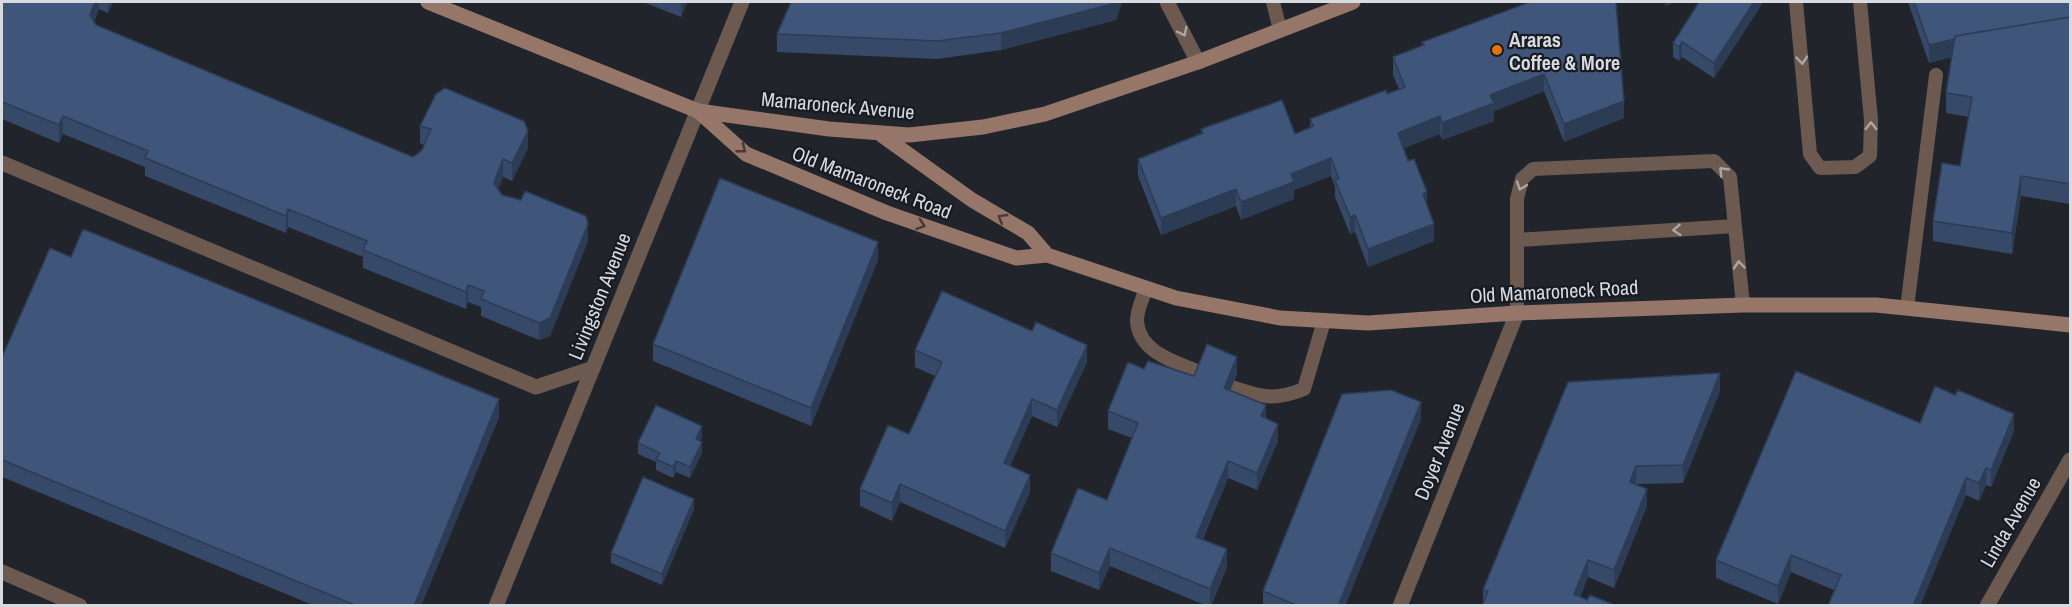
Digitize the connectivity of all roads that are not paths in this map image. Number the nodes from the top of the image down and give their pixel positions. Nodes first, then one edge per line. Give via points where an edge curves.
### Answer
1 (429, 2) edge
2 (742, 2) edge
3 (1167, 2) edge
4 (1273, 2) edge
5 (1353, 2) edge
6 (1796, 2) edge
7 (1860, 2) edge
8 (1280, 30) junction
9 (1198, 62) junction
10 (1936, 75) dead end
11 (698, 111) junction
12 (878, 132) junction
13 (2, 163) edge
14 (1735, 226) junction
15 (1518, 240) junction
16 (1047, 255) junction
17 (1146, 288) junction
18 (1743, 305) junction
19 (1906, 308) junction
20 (1517, 313) junction
21 (1324, 321) junction
22 (2070, 325) edge
23 (593, 368) junction
24 (1202, 373) edge
25 (1232, 387) edge
26 (2070, 460) edge
27 (2, 572) edge
28 (80, 606) edge
29 (496, 606) edge
30 (1400, 606) edge
31 (1987, 606) edge

1 - 11 main road, Mamaroneck Avenue
2 - 11 street, Livingston Avenue
3 -> 9 street
4 - 8 lane
5 - 8 main road, Mamaroneck Avenue
6 -> 7 lane via 1810,154 1820,168 1856,167 1870,156 1871,120
8 - 9 main road, Mamaroneck Avenue
9 - 12 main road, Mamaroneck Avenue via 1045,114 983,127 909,135
10 - 19 lane
11 - 12 main road, Mamaroneck Avenue
11 -> 16 main road, Old Mamaroneck Road via 746,154 887,213 1016,258
11 - 23 street, Livingston Avenue
16 -> 12 main road, Old Mamaroneck Road via 1028,233 972,200
13 - 23 street via 536,387
14 -> 15 lane
14 -> 15 lane via 1730,177 1714,161 1533,169 1522,179 1517,199
18 -> 14 lane
15 - 20 lane
16 - 17 main road, Old Mamaroneck Road
17 - 21 main road, Old Mamaroneck Road via 1226,309
17 - 24 lane via 1137,318 1139,336 1155,353
18 - 19 main road, Old Mamaroneck Road
18 - 20 main road, Old Mamaroneck Road
19 - 22 main road, Old Mamaroneck Road
20 - 21 main road, Old Mamaroneck Road via 1368,323
20 - 30 street, Doyer Avenue
21 - 25 lane via 1304,389 1287,396 1264,398
23 - 29 street, Livingston Avenue
26 - 31 street, Linda Avenue
27 - 28 street

